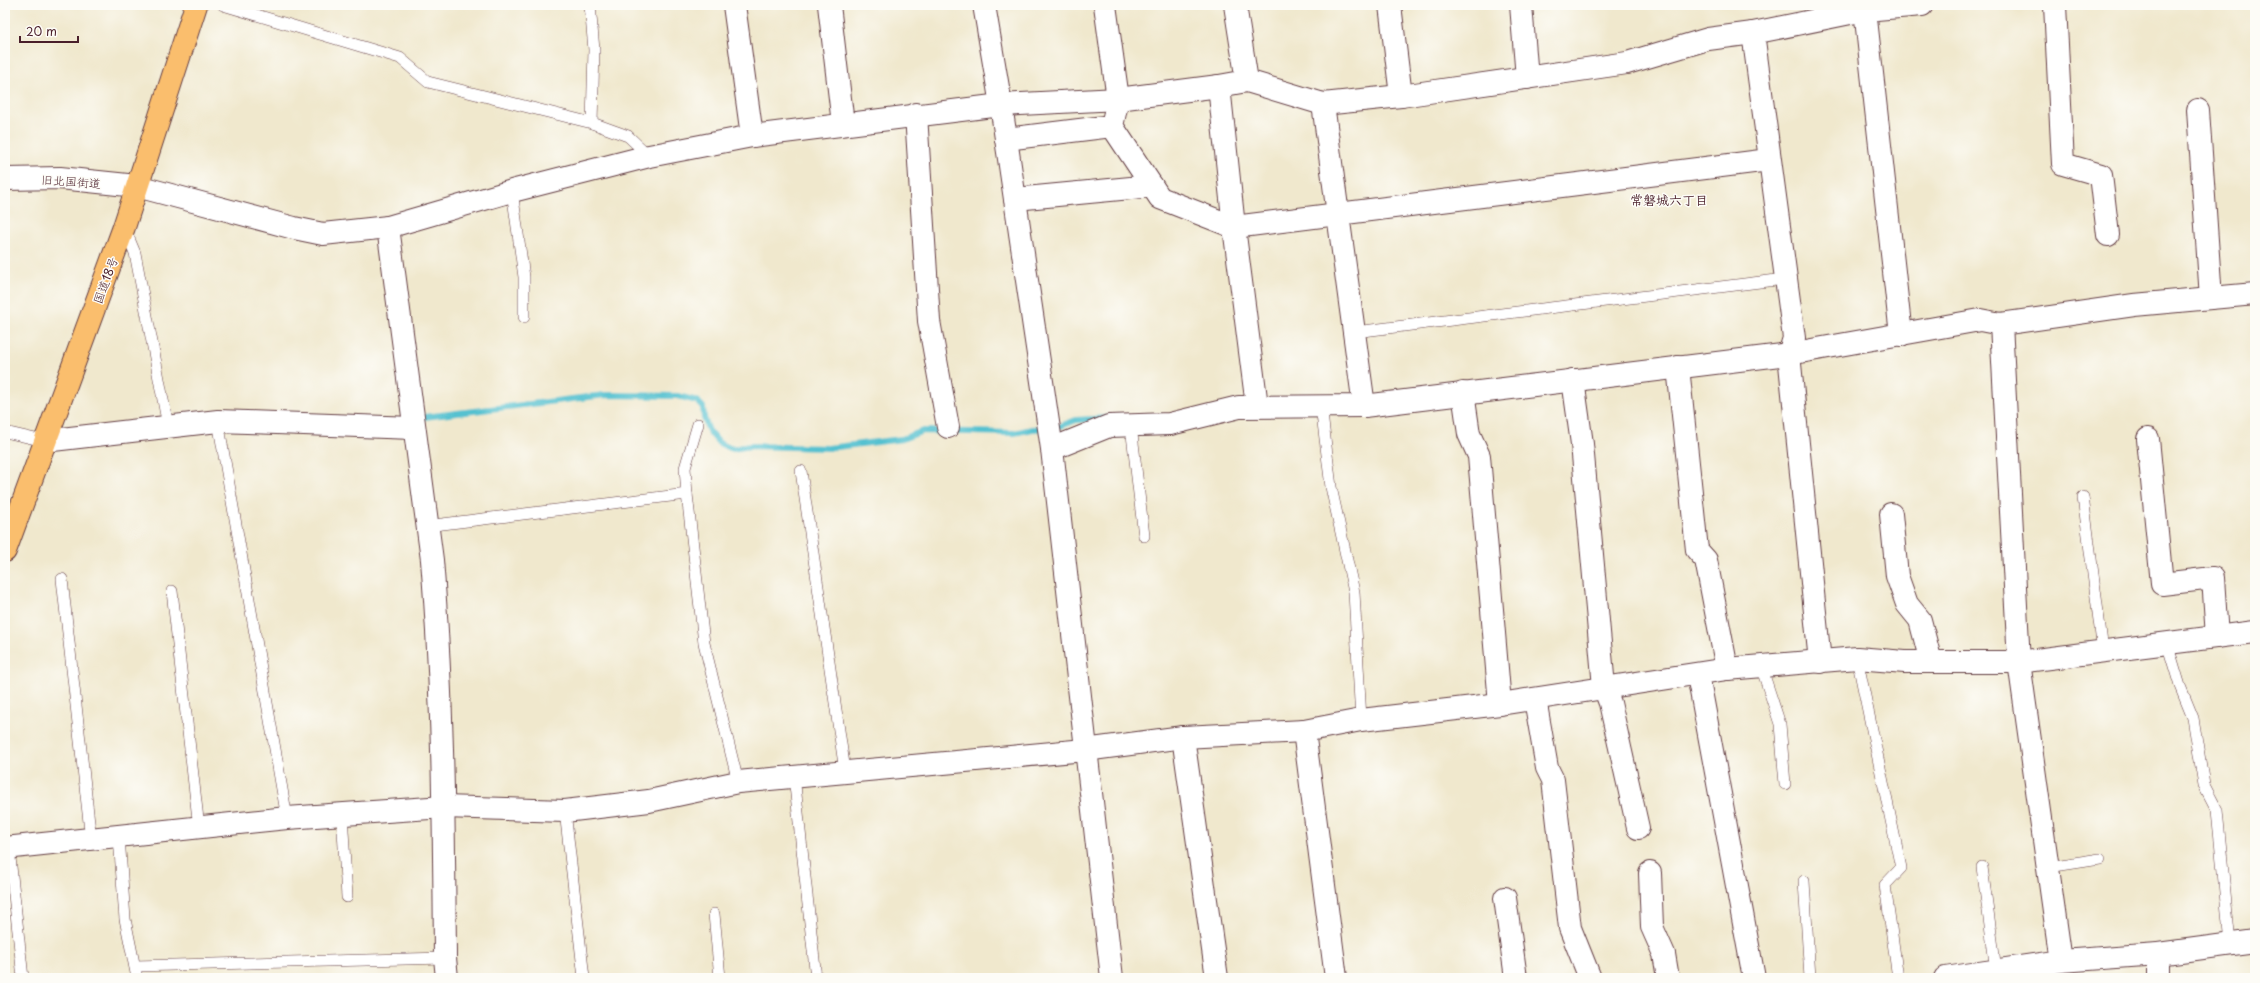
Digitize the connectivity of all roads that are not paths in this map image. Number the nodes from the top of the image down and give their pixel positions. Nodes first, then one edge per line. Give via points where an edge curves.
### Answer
1 (196, 5) edge
2 (223, 5) edge
3 (590, 5) edge
4 (734, 5) edge
5 (829, 5) edge
6 (984, 5) edge
7 (1105, 5) edge
8 (1235, 5) edge
9 (1390, 5) edge
10 (1522, 5) edge
11 (1922, 5) edge
12 (2055, 5) edge
13 (1865, 10) junction
14 (1753, 33) junction
15 (1527, 78) junction
16 (1247, 81) junction
17 (1219, 86) junction
18 (1401, 96) junction
19 (1118, 99) junction
20 (1001, 104) junction
21 (1323, 104) junction
22 (2198, 110) dead end
23 (916, 114) junction
24 (592, 123) junction
25 (842, 124) junction
26 (1112, 126) junction
27 (752, 136) junction
28 (1006, 139) junction
29 (649, 156) junction
30 (1769, 160) junction
31 (5, 179) edge
32 (137, 186) junction
33 (1152, 186) junction
34 (512, 190) junction
35 (1015, 199) junction
36 (1338, 216) junction
37 (124, 227) junction
38 (388, 227) junction
39 (1234, 227) junction
40 (2108, 235) dead end
41 (1786, 279) junction
42 (2255, 294) edge
43 (2211, 298) junction
44 (524, 318) dead end
45 (2001, 324) junction
46 (1355, 332) junction
47 (1901, 334) junction
48 (1789, 354) junction
49 (1678, 367) junction
50 (1573, 380) junction
51 (1463, 393) junction
52 (1257, 406) junction
53 (1321, 406) junction
54 (1364, 406) junction
55 (218, 421) junction
56 (698, 424) dead end
57 (168, 426) junction
58 (1131, 426) junction
59 (948, 427) dead end
60 (413, 428) junction
61 (5, 432) edge
62 (2148, 439) dead end
63 (44, 441) junction
64 (1052, 449) junction
65 (801, 471) dead end
66 (687, 494) junction
67 (2083, 497) dead end
68 (1891, 514) dead end
69 (426, 526) junction
70 (1144, 536) dead end
71 (5, 551) edge
72 (62, 579) dead end
73 (172, 591) dead end
74 (2255, 632) edge
75 (2217, 637) junction
76 (2167, 643) junction
77 (2103, 651) junction
78 (1857, 658) junction
79 (1820, 662) junction
80 (1931, 662) junction
81 (2019, 662) junction
82 (1762, 666) junction
83 (1727, 669) junction
84 (1698, 674) junction
85 (1604, 687) junction
86 (1535, 699) junction
87 (1500, 704) junction
88 (1361, 720) junction
89 (1304, 731) junction
90 (1182, 737) junction
91 (1085, 750) junction
92 (845, 771) junction
93 (794, 776) junction
94 (738, 782) junction
95 (1785, 784) dead end
96 (444, 807) junction
97 (565, 811) junction
98 (342, 814) junction
99 (287, 818) junction
100 (200, 828) junction
101 (1638, 828) dead end
102 (119, 837) junction
103 (91, 840) junction
104 (7, 848) edge
105 (2100, 859) dead end
106 (1982, 867) dead end
107 (2048, 867) junction
108 (1650, 873) dead end
109 (1804, 881) dead end
110 (347, 897) dead end
111 (1505, 898) dead end
112 (714, 914) dead end
113 (2255, 941) edge
114 (2230, 944) junction
115 (2158, 954) junction
116 (2061, 961) junction
117 (135, 966) junction
118 (446, 968) edge
119 (1996, 970) junction
120 (23, 978) edge
121 (137, 978) edge
122 (584, 978) edge
123 (720, 978) edge
124 (816, 978) edge
125 (1112, 978) edge
126 (1217, 978) edge
127 (1336, 978) edge
128 (1516, 978) edge
129 (1590, 978) edge
130 (1668, 978) edge
131 (1754, 978) edge
132 (1810, 978) edge
133 (1898, 978) edge
134 (1945, 978) edge
135 (2158, 978) edge

1 - 32 highway, 国道18号
2 - 24 lane via 400,58 428,82
3 - 24 lane via 594,50
4 - 27 street
5 - 25 street
6 - 20 street
7 - 19 street
8 - 16 street
9 - 18 street
10 - 15 street
11 - 13 street
12 - 40 street via 2063,164 2101,175
13 - 14 street
13 - 47 street
14 - 15 street via 1708,40 1627,63
14 - 30 street
15 - 18 street
16 - 17 street, 旧北国街道
16 - 21 street
17 - 19 street, 旧北国街道
17 - 39 street
18 - 21 street
19 - 20 street, 旧北国街道
19 - 26 street
20 - 23 street, 旧北国街道
20 - 28 street
21 - 36 street
22 - 43 street
23 - 25 street, 旧北国街道
23 - 59 street via 929,320
24 - 29 lane via 628,136
25 - 27 street, 旧北国街道
26 - 28 street
26 - 33 street
27 - 29 street, 旧北国街道
28 - 35 street
29 - 34 street, 旧北国街道
30 - 36 street
30 - 41 street
31 - 32 street, 旧北国街道 via 60,178
32 - 37 highway, 国道18号
32 - 38 street, 旧北国街道 via 323,234
33 - 35 street
33 - 39 street via 1160,198
34 - 38 street, 旧北国街道
34 - 44 lane via 524,277
35 - 64 street
36 - 39 street
36 - 46 street
37 - 57 lane via 135,254
37 - 63 highway, 国道18号
38 - 60 street
39 - 52 street
41 - 46 lane
41 - 48 street via 1794,338
42 - 43 street
43 - 45 street via 2134,305
45 - 47 street via 1980,320
45 - 81 street
46 - 54 street
47 - 48 street
48 - 49 street
48 - 79 street
49 - 50 street
49 - 83 street via 1697,550 1706,560
50 - 51 street
50 - 85 street via 1582,444
51 - 54 street
51 - 87 street via 1469,434 1479,456
52 - 53 street
52 - 58 street via 1239,407 1170,424
53 - 54 street
53 - 88 lane via 1332,487 1354,592
55 - 57 street
55 - 60 street
55 - 99 lane
56 - 66 lane via 686,468
57 - 63 street
58 - 64 street via 1109,426
58 - 70 lane
60 - 69 street
61 - 63 lane
62 - 75 street via 2162,584 2213,578
63 - 71 highway, 国道18号
64 - 91 street
65 - 92 lane
66 - 69 lane
66 - 94 lane via 704,643
67 - 77 lane
68 - 80 street via 1897,576 1907,604 1920,620
69 - 96 street via 435,601
72 - 103 lane
73 - 100 lane
74 - 75 street
75 - 76 street
76 - 77 street
76 - 114 lane via 2193,718 2204,784 2217,810
77 - 81 street
78 - 79 street
78 - 80 street
78 - 133 lane via 1901,868 1885,885
79 - 82 street
80 - 81 street
81 - 107 street
82 - 83 street
82 - 95 lane via 1780,724
83 - 84 street
84 - 85 street
84 - 131 street
85 - 86 street
85 - 101 street via 1610,703
86 - 87 street
86 - 129 street via 1547,768 1553,780 1570,928
87 - 88 street
88 - 89 street
89 - 90 street
89 - 127 street
90 - 91 street
90 - 126 street
91 - 92 street
91 - 125 street
92 - 93 street
93 - 94 street
93 - 124 lane
94 - 97 street via 649,800
96 - 97 street
96 - 98 street
96 - 118 street
97 - 122 lane
98 - 99 street
98 - 110 lane
99 - 100 street
100 - 102 street
102 - 103 street
102 - 117 lane via 125,919
103 - 104 street
104 - 120 lane
105 - 107 lane
106 - 119 lane
107 - 116 street
108 - 130 street via 1652,927 1664,954
109 - 132 lane
111 - 128 street
112 - 123 lane
113 - 114 street
114 - 115 street
115 - 116 street
115 - 135 street
116 - 119 street
117 - 118 lane
117 - 121 lane
119 - 134 street

